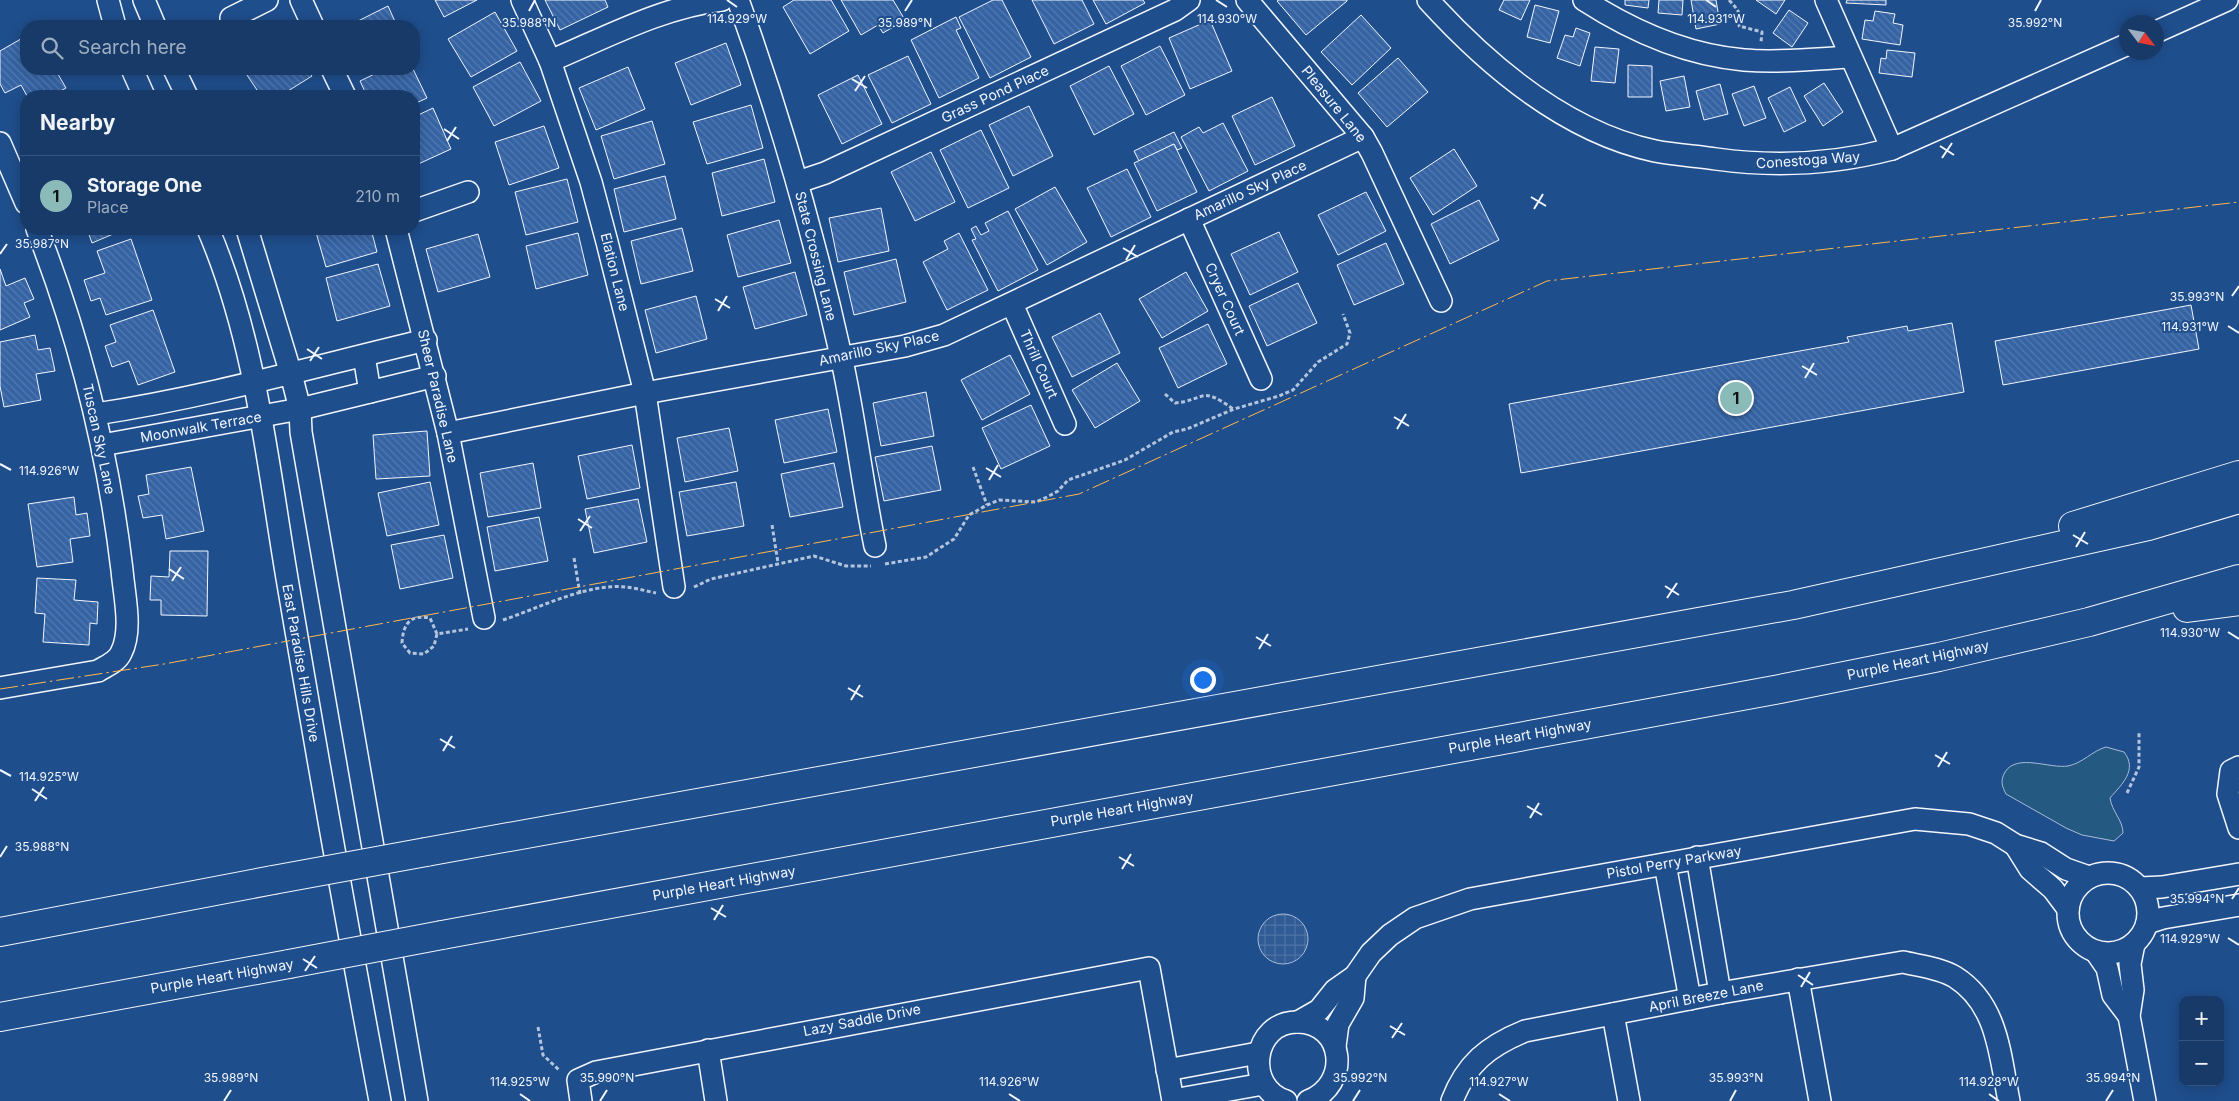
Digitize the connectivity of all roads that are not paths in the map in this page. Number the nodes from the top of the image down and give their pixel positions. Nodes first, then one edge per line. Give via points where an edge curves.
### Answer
1 (108, 0) edge
2 (144, 0) edge
3 (267, 0) edge
4 (302, 0) edge
5 (522, 0) edge
6 (722, 0) edge
7 (738, 0) edge
8 (1189, 0) edge
9 (1247, 0) edge
10 (1428, 0) edge
11 (1584, 0) edge
12 (1826, 0) edge
13 (2227, 0) edge
14 (231, 18) dead end
15 (113, 20) edge
16 (153, 20) edge
17 (310, 20) edge
18 (2164, 28) edge
19 (2119, 48) edge
20 (1850, 57) junction
21 (550, 61) junction
22 (135, 75) edge
23 (177, 75) edge
24 (335, 75) edge
25 (141, 90) edge
26 (184, 90) edge
27 (342, 90) edge
28 (1362, 137) junction
29 (0, 143) edge
30 (1892, 149) junction
31 (798, 182) junction
32 (20, 189) edge
33 (468, 192) dead end
34 (420, 209) edge
35 (1189, 219) junction
36 (39, 235) edge
37 (210, 235) edge
38 (249, 235) edge
39 (398, 235) edge
40 (1440, 301) dead end
41 (1012, 304) junction
42 (426, 340) junction
43 (364, 356) junction
44 (841, 357) junction
45 (291, 374) junction
46 (435, 376) junction
47 (1260, 379) dead end
48 (253, 381) junction
49 (370, 392) junction
50 (645, 393) junction
51 (164, 402) junction
52 (300, 410) junction
53 (96, 414) junction
54 (262, 415) junction
55 (1065, 424) dead end
56 (169, 432) junction
57 (448, 433) junction
58 (102, 445) junction
59 (2239, 475) edge
60 (2239, 499) edge
61 (875, 546) dead end
62 (2239, 579) edge
63 (674, 587) dead end
64 (2239, 601) edge
65 (1793, 606) junction
66 (484, 618) dead end
67 (2089, 622) junction
68 (0, 688) edge
69 (2235, 769) edge
70 (2239, 828) edge
71 (2015, 845) junction
72 (1697, 857) junction
73 (1665, 864) junction
74 (2239, 874) edge
75 (2090, 877) junction
76 (2140, 888) junction
77 (2239, 905) edge
78 (2068, 909) junction
79 (2147, 923) junction
80 (0, 932) edge
81 (2134, 944) junction
82 (2096, 952) junction
83 (1356, 976) junction
84 (1798, 979) junction
85 (1720, 992) junction
86 (1690, 999) junction
87 (1613, 1014) junction
88 (2129, 1016) junction
89 (0, 1017) edge
90 (1298, 1022) junction
91 (1335, 1046) junction
92 (708, 1050) junction
93 (1258, 1054) junction
94 (1167, 1070) junction
95 (1263, 1084) junction
96 (579, 1091) edge
97 (1318, 1098) edge
98 (1173, 1100) edge
99 (380, 1101) edge
100 (417, 1101) edge
101 (716, 1101) edge
102 (1286, 1101) edge
103 (1452, 1101) edge
104 (1629, 1101) edge
105 (1820, 1101) edge
106 (2009, 1101) edge
107 (2145, 1101) edge

1 - 15 street
2 - 16 street
3 - 14 street
4 - 17 street
5 - 21 street, Elation Lane
6 - 21 street via 637,24
7 - 31 street, State Crossing Lane via 770,88
8 - 31 street, Grass Pond Place via 1175,10 879,148
9 - 28 street, Pleasure Lane
10 - 30 street, Conestoga Way via 1460,35 1522,88 1576,121 1655,151 1756,164 1855,159
11 - 20 street via 1607,15 1665,42 1704,53 1769,61
12 - 20 street
13 - 18 street
19 - 30 street, Conestoga Way
20 - 30 street
21 - 50 street, Elation Lane via 591,182
22 - 25 street
23 - 26 street
24 - 27 street
28 - 35 street, Amarillo Sky Place
28 - 40 street, Pleasure Lane
29 - 32 street
31 - 44 street, State Crossing Lane
33 - 34 street
35 - 41 street, Amarillo Sky Place
35 - 47 street, Cryer Court
36 - 53 street, Tuscan Sky Lane via 70,319
37 - 48 street, East Paradise Hills Drive via 227,279
38 - 45 street
39 - 42 street, Sheer Paradise Lane
41 - 44 street, Amarillo Sky Place via 944,336
41 - 55 street, Thrill Court
42 - 43 street
42 - 46 street, Sheer Paradise Lane
43 - 45 street
43 - 49 street
44 - 50 street, Amarillo Sky Place
44 - 61 street, State Crossing Lane
45 - 48 street
45 - 52 street
46 - 49 street, Moonwalk Terrace
46 - 57 street, Sheer Paradise Lane
48 - 51 street via 215,393
48 - 54 street, East Paradise Hills Drive
49 - 52 street, Moonwalk Terrace
50 - 57 street, Amarillo Sky Place
50 - 63 street, Elation Lane
51 - 53 street
51 - 56 street
52 - 54 street, Moonwalk Terrace
52 - 100 street via 301,432
53 - 58 street, Tuscan Sky Lane
54 - 56 street, Moonwalk Terrace
54 - 99 street, East Paradise Hills Drive via 300,660
56 - 58 street, Moonwalk Terrace
57 - 66 street, Sheer Paradise Lane
58 - 68 street, Tuscan Sky Lane via 117,529 124,595 126,630 121,655 98,670
59 - 65 highway
60 - 65 highway via 2148,526
62 - 67 highway, Purple Heart Highway
64 - 67 highway
65 - 80 highway, bridge via 426,852
67 - 89 highway, Purple Heart Highway, bridge via 1780,689
69 - 70 street via 2228,794
71 - 72 street, Pistol Perry Parkway via 1996,833 1969,824 1915,819
71 - 75 street, Pistol Perry Parkway via 2041,853 2066,869
71 - 78 street, Pistol Perry Parkway via 2030,868 2053,889
72 - 73 street, Pistol Perry Parkway
72 - 85 street
73 - 83 street, Pistol Perry Parkway via 1470,899 1432,911 1390,935 1371,953
73 - 86 street
74 - 76 street
75 - 76 street via 2099,873 2119,874
75 - 78 street via 2075,889
76 - 79 street via 2147,901
77 - 79 street
78 - 82 street via 2076,938
79 - 81 street
81 - 82 street via 2117,952
81 - 88 street via 2130,964 2133,990
82 - 88 street via 2107,968 2113,996
83 - 90 street, Pistol Perry Parkway via 1335,990 1319,1010
83 - 91 street, Pistol Perry Parkway via 1353,998 1338,1024
84 - 85 street, April Breeze Lane
84 - 105 street
84 - 106 street, April Breeze Lane via 1903,962 1954,977 1969,988 1985,1007 1996,1032
85 - 86 street, April Breeze Lane
86 - 87 street, April Breeze Lane
87 - 103 street, April Breeze Lane via 1525,1031 1503,1040 1468,1068
87 - 104 street
88 - 107 street
90 - 91 street via 1322,1030
90 - 93 street, Pistol Perry Parkway via 1275,1029
91 - 97 street, Pistol Perry Parkway via 1338,1066 1335,1076
92 - 94 street, Lazy Saddle Drive via 1149,968
92 - 96 street, Lazy Saddle Drive via 596,1072
92 - 101 street
93 - 94 street
93 - 95 street
94 - 98 street
95 - 98 street
95 - 102 street

